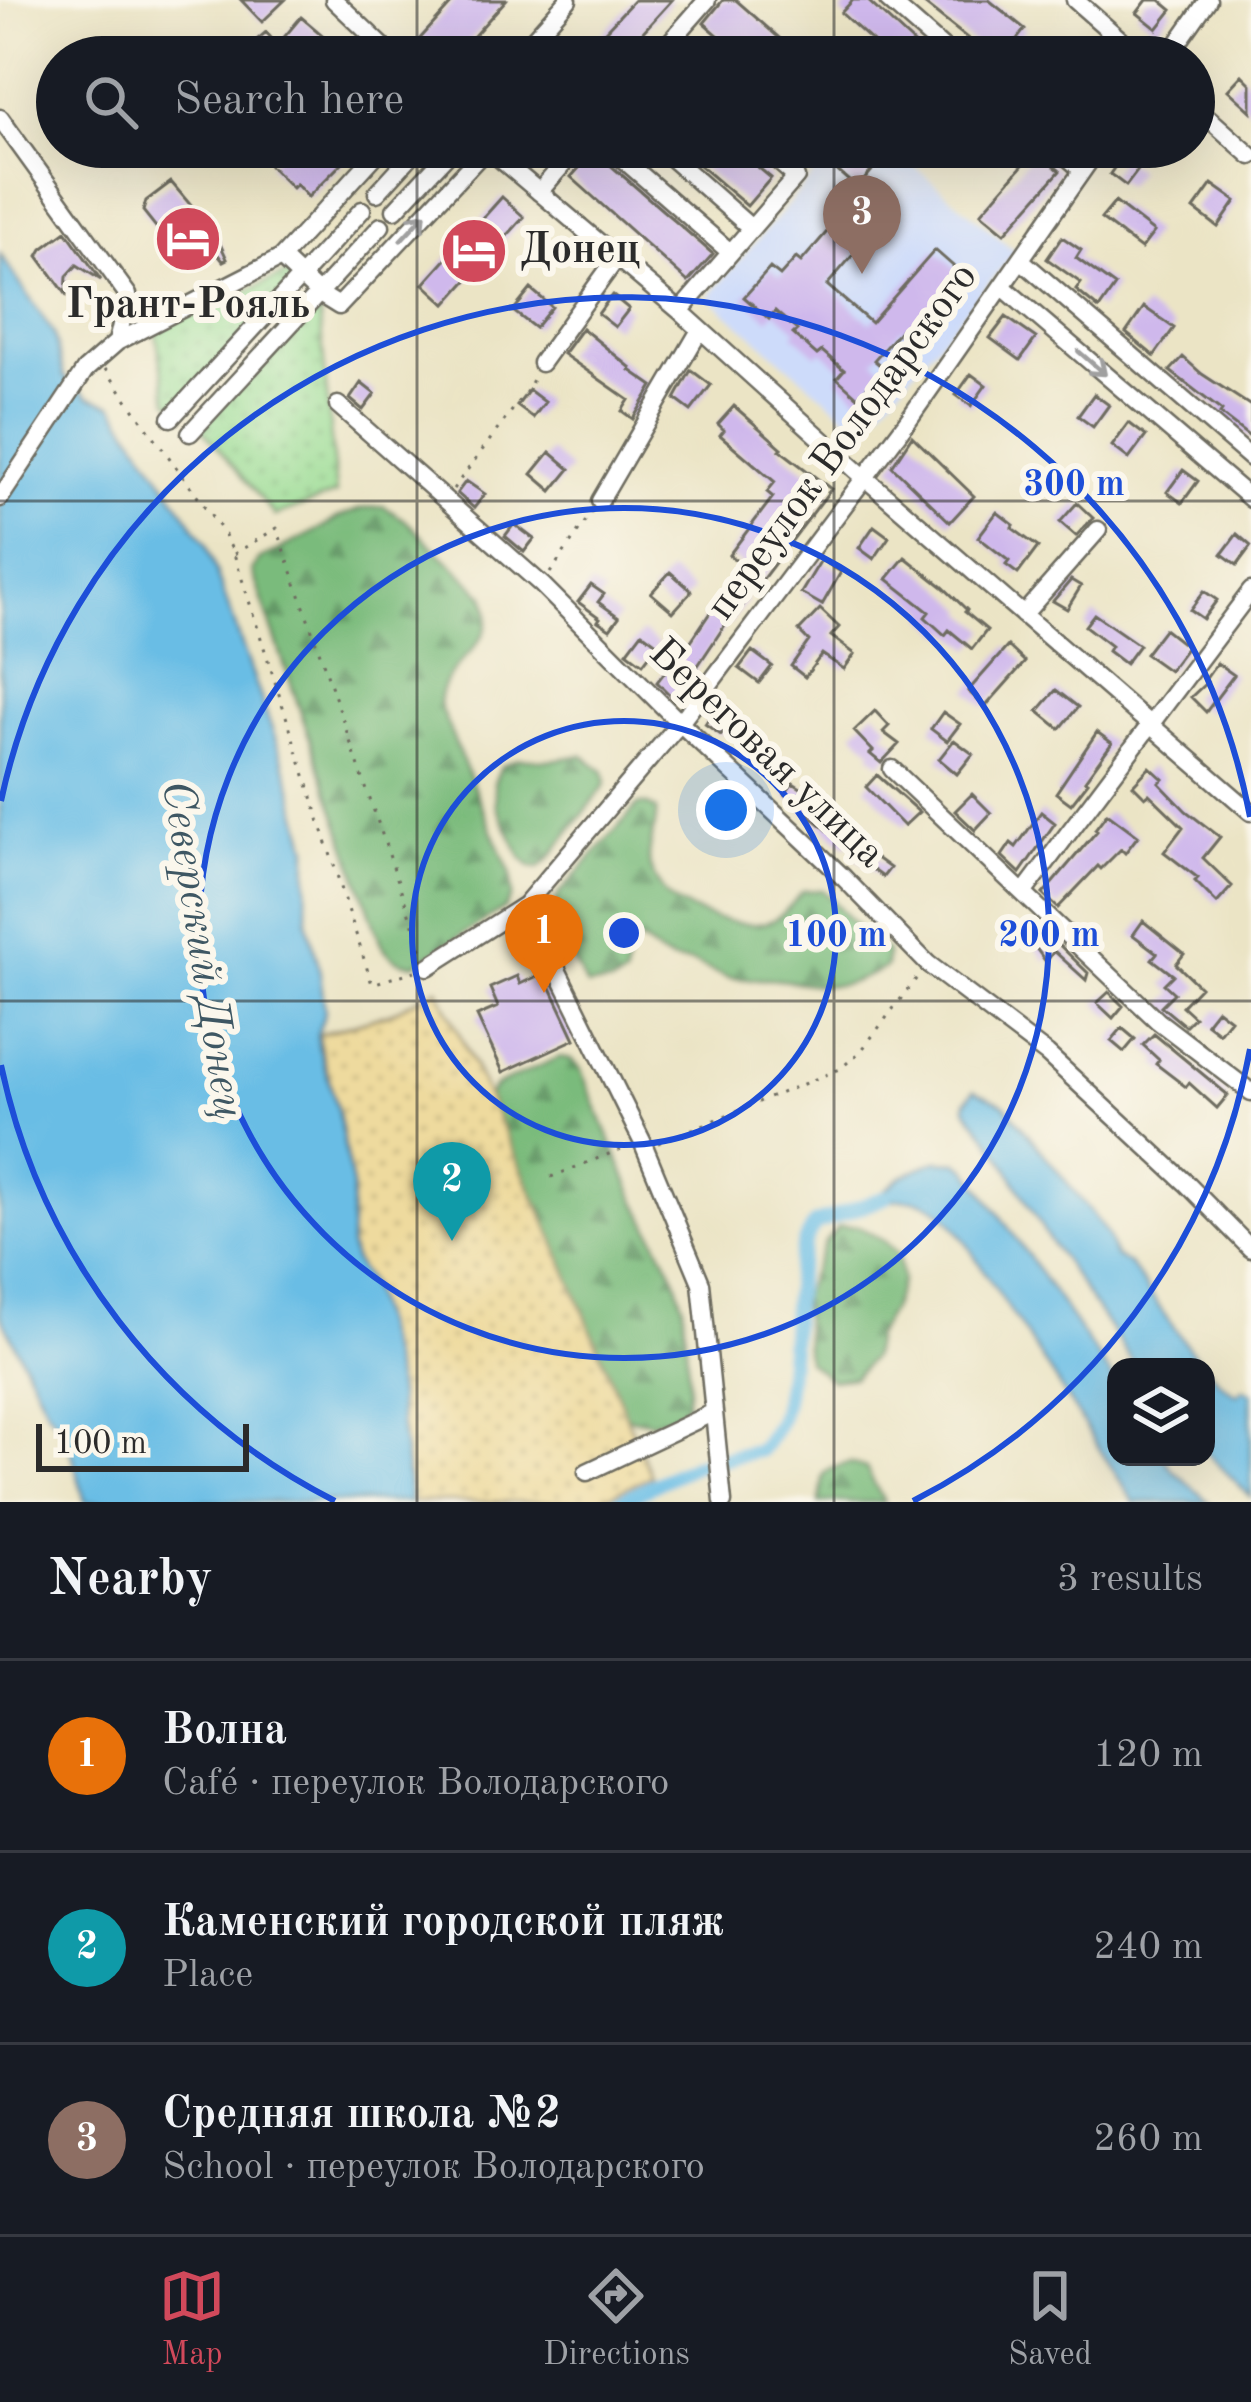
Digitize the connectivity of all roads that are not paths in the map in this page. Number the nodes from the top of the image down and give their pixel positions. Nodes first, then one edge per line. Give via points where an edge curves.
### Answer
1 (334, 0) edge
2 (568, 0) edge
3 (706, 0) edge
4 (888, 0) edge
5 (1075, 0) edge
6 (1208, 0) edge
7 (372, 36) edge
8 (536, 36) edge
9 (676, 36) edge
10 (929, 36) edge
11 (1116, 36) edge
12 (1183, 36) edge
13 (0, 118) edge
14 (1215, 124) edge
15 (1251, 156) edge
16 (36, 168) edge
17 (36, 168) edge
18 (364, 168) edge
19 (399, 168) edge
20 (434, 168) edge
21 (468, 168) edge
22 (510, 168) edge
23 (559, 168) edge
24 (633, 168) edge
25 (683, 168) edge
26 (787, 168) edge
27 (1081, 169) edge
28 (538, 192) junction
29 (377, 193) dead end
30 (362, 210) dead end
31 (395, 210) dead end
32 (380, 226) dead end
33 (752, 228) junction
34 (730, 253) junction
35 (281, 257) junction
36 (616, 259) junction
37 (1022, 260) junction
38 (301, 277) junction
39 (1003, 287) junction
40 (318, 292) junction
41 (680, 311) junction
42 (700, 330) junction
43 (117, 342) junction
44 (541, 363) road end
45 (338, 406) dead end
46 (171, 418) dead end
47 (190, 433) dead end
48 (1251, 458) edge
49 (866, 478) junction
50 (0, 498) edge
51 (1251, 499) edge
52 (600, 501) road end
53 (1098, 530) dead end
54 (1251, 591) edge
55 (1023, 615) junction
56 (680, 723) junction
57 (1151, 723) junction
58 (892, 769) dead end
59 (1251, 812) edge
60 (1024, 892) junction
61 (525, 904) junction
62 (428, 967) road end
63 (1251, 1092) edge
64 (1251, 1249) edge
65 (714, 1412) junction
66 (587, 1472) dead end
67 (723, 1502) edge

1 - 7 street
2 - 8 street
3 - 9 street
4 - 10 street
5 - 11 street
6 - 12 street
13 - 17 street
14 - 15 street
16 - 43 street via 128,295
18 - 35 street
19 - 29 street
20 - 31 street
40 -> 21 street via 338,306
22 - 28 street
23 - 28 street
24 - 34 street
25 - 33 street
26 - 33 street via 796,176
27 - 37 street, переулок Володарского
28 - 36 street
30 - 38 street
32 - 40 street
33 - 34 street
34 - 41 street
35 - 38 street
35 - 43 street
36 - 41 street
36 - 44 street
37 - 39 street, переулок Володарского
37 - 48 street
38 - 40 street
38 - 46 street
39 - 49 street, переулок Володарского
39 -> 51 street
40 - 47 street
41 - 42 street
42 - 49 street
42 - 52 street
43 - 50 street via 91,364
45 - 56 street, Береговая улица via 542,585
49 - 55 street
49 - 56 street, переулок Володарского
53 - 55 street
54 - 57 street
55 - 57 street
56 - 61 street, переулок Володарского
56 - 64 street, Береговая улица via 928,964 1047,1054
57 - 59 street
57 - 60 street
58 - 60 street
60 - 63 street via 1158,1021
61 - 62 street, переулок Володарского
61 - 65 street via 701,1283
65 - 66 street
65 - 67 street

